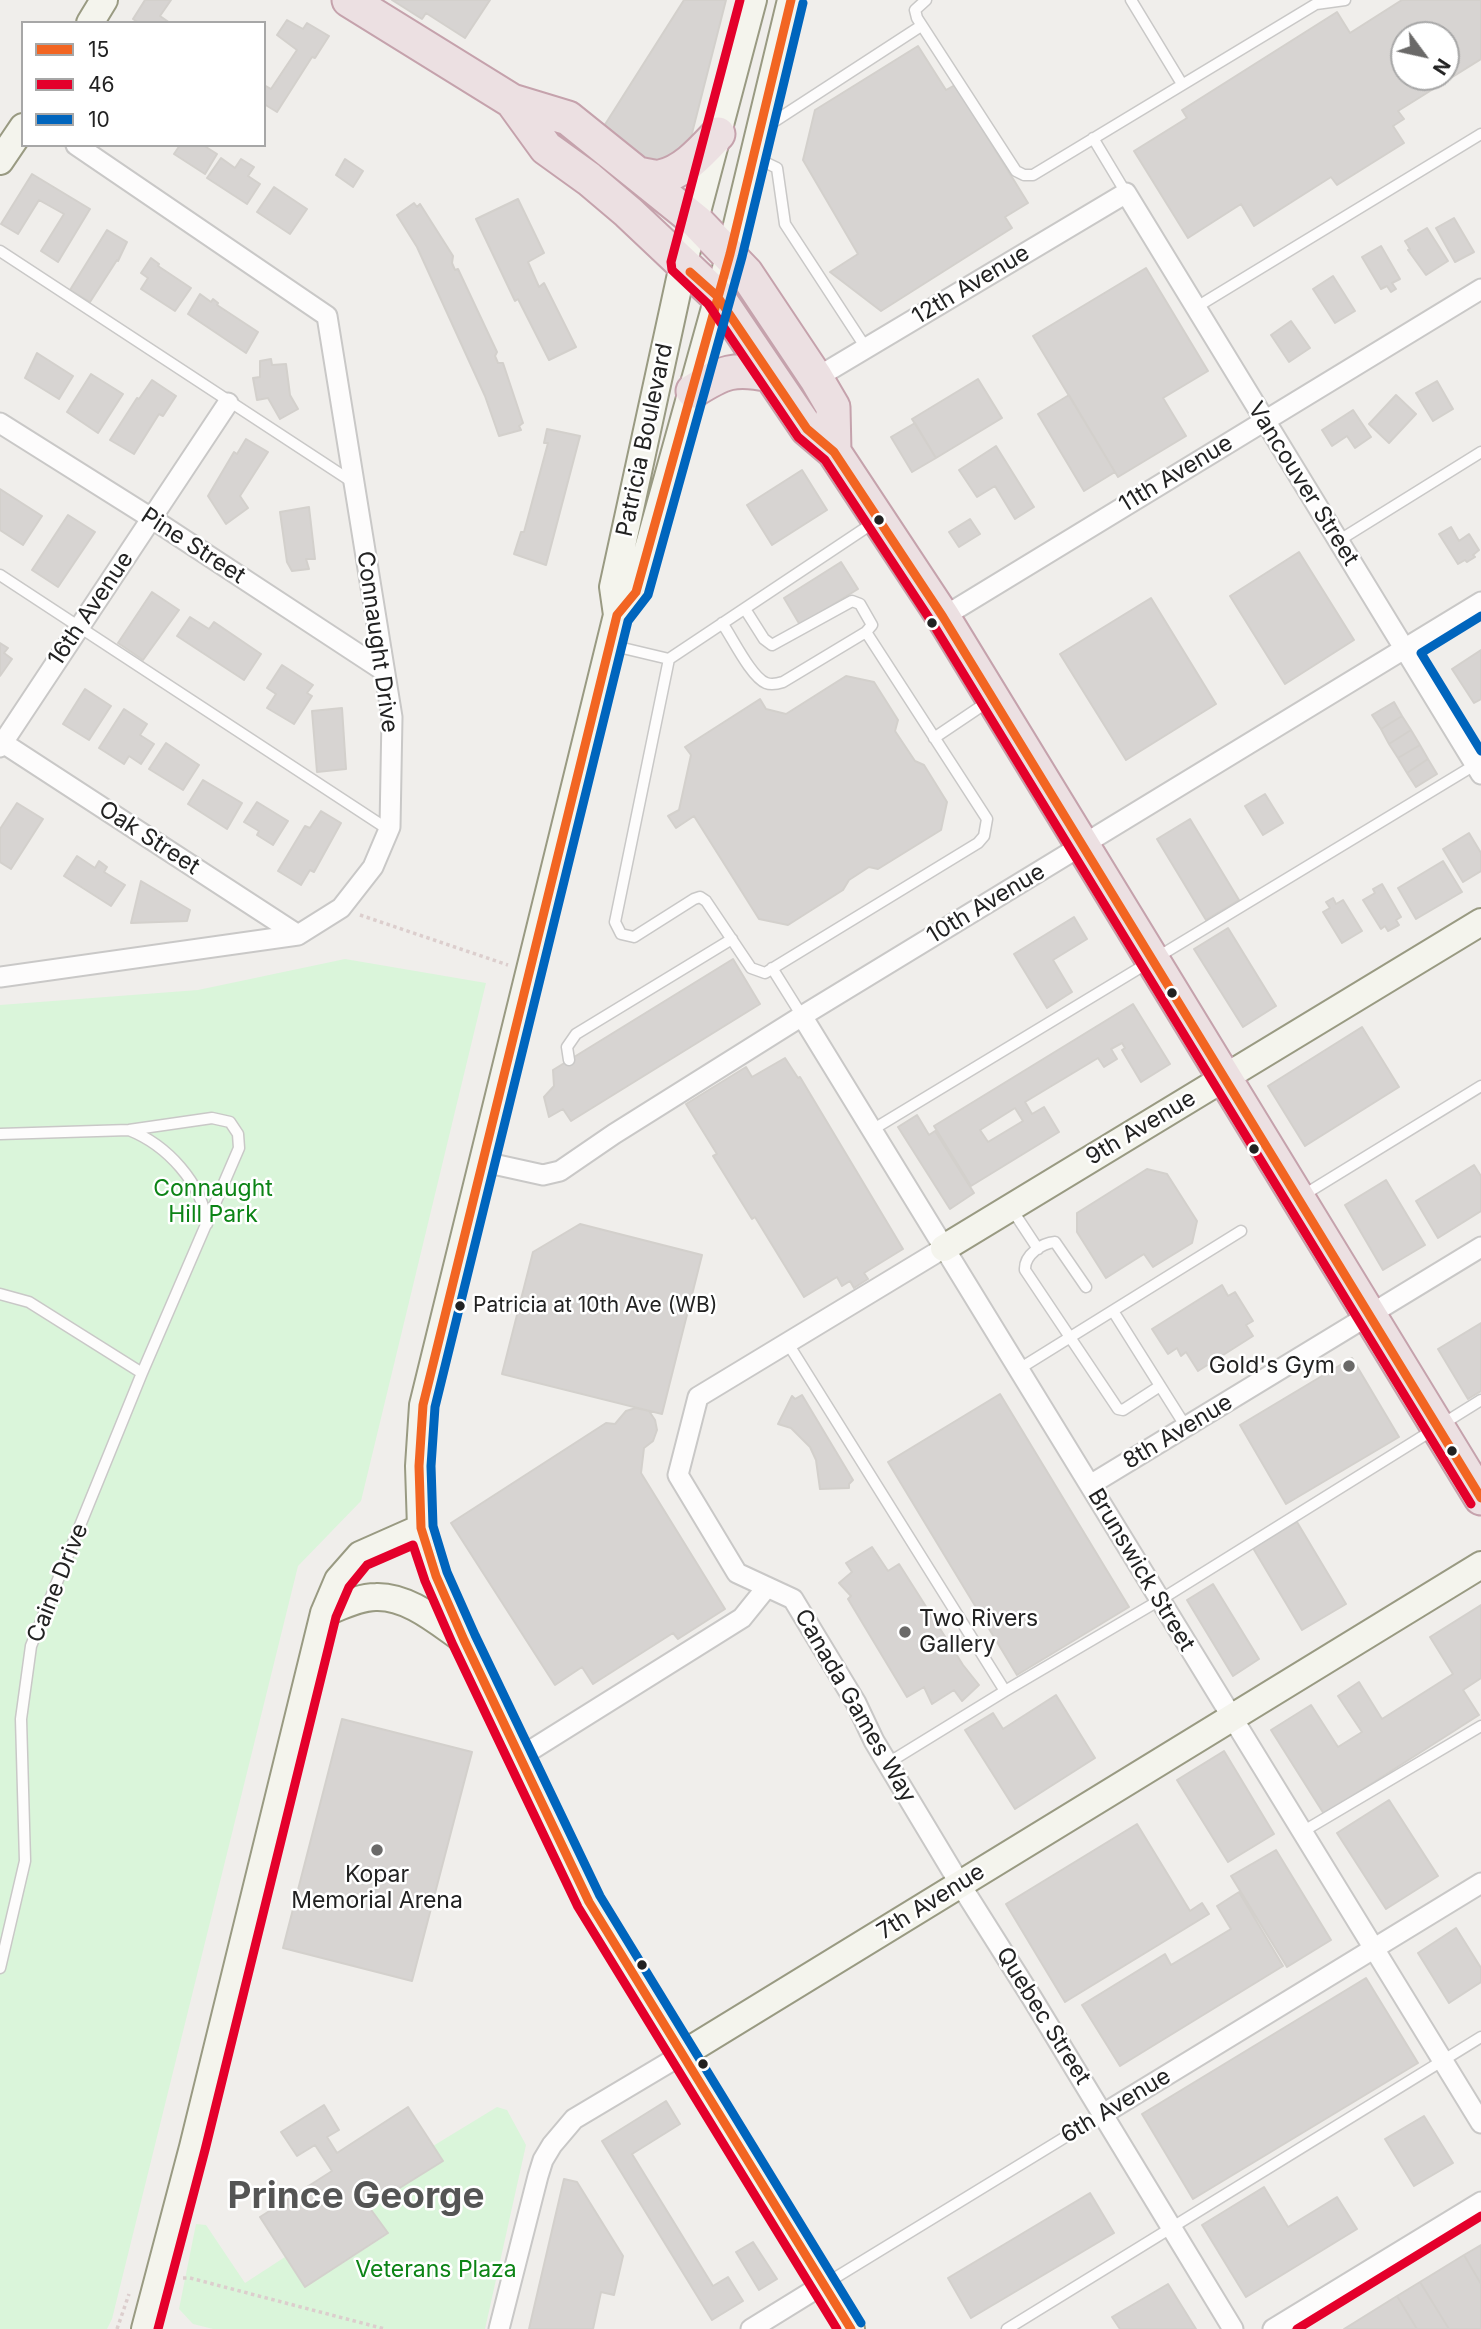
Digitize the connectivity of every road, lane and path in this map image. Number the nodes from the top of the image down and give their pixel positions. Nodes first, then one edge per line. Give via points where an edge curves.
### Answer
1 (104, 0) edge
2 (349, 0) edge
3 (754, 0) edge
4 (791, 0) edge
5 (926, 0) edge
6 (1131, 0) edge
7 (1345, 0) edge
8 (1314, 2) edge
9 (91, 21) edge
10 (921, 26) junction
11 (1182, 84) junction
12 (512, 101) junction
13 (762, 118) junction
14 (21, 130) edge
15 (718, 134) junction
16 (1481, 134) edge
17 (1093, 138) junction
18 (79, 147) edge
19 (753, 157) junction
20 (0, 161) edge
21 (638, 174) junction
22 (1126, 193) junction
23 (696, 221) junction
24 (0, 251) edge
25 (730, 254) junction
26 (683, 265) junction
27 (1481, 289) edge
28 (717, 296) junction
29 (1195, 308) junction
30 (866, 348) junction
31 (770, 375) junction
32 (816, 378) junction
33 (693, 391) junction
34 (228, 403) junction
35 (1264, 420) junction
36 (0, 423) edge
37 (834, 452) junction
38 (1481, 452) edge
39 (354, 483) junction
40 (151, 518) junction
41 (879, 519) junction
42 (1338, 541) junction
43 (0, 575) edge
44 (1481, 602) edge
45 (745, 608) junction
46 (617, 615) junction
47 (943, 617) junction
48 (722, 623) junction
49 (80, 626) junction
50 (866, 632) junction
51 (610, 645) junction
52 (1404, 649) junction
53 (669, 659) junction
54 (384, 671) junction
55 (993, 699) junction
56 (934, 738) junction
57 (1, 743) edge
58 (1479, 766) edge
59 (389, 830) junction
60 (1083, 845) junction
61 (341, 908) junction
62 (1481, 922) edge
63 (298, 935) junction
64 (732, 939) junction
65 (1152, 959) junction
66 (772, 968) junction
67 (528, 971) junction
68 (0, 976) edge
69 (802, 1016) junction
70 (569, 1060) dead end
71 (1224, 1077) junction
72 (1481, 1086) edge
73 (129, 1130) junction
74 (872, 1130) junction
75 (0, 1135) edge
76 (484, 1162) junction
77 (1298, 1198) junction
78 (1011, 1208) junction
79 (207, 1226) junction
80 (1241, 1231) dead end
81 (1481, 1247) edge
82 (944, 1248) junction
83 (1038, 1249) junction
84 (1086, 1287) dead end
85 (0, 1294) edge
86 (1113, 1311) junction
87 (1370, 1315) junction
88 (1070, 1337) junction
89 (787, 1342) junction
90 (1019, 1369) junction
91 (142, 1373) junction
92 (1160, 1386) junction
93 (1481, 1400) edge
94 (1437, 1426) junction
95 (1186, 1427) junction
96 (1090, 1485) junction
97 (1481, 1498) edge
98 (421, 1528) junction
99 (1481, 1565) edge
100 (767, 1587) junction
101 (1160, 1600) junction
102 (324, 1613) junction
103 (464, 1640) junction
104 (1005, 1691) junction
105 (1231, 1717) junction
106 (1481, 1726) edge
107 (520, 1757) junction
108 (888, 1763) junction
109 (1302, 1832) junction
110 (1481, 1883) edge
111 (960, 1884) junction
112 (1373, 1949) junction
113 (0, 1968) edge
114 (1481, 2037) edge
115 (683, 2054) junction
116 (1442, 2060) junction
117 (1103, 2114) junction
118 (1481, 2123) edge
119 (1481, 2202) edge
120 (1172, 2228) junction
121 (183, 2278) dead end
122 (824, 2284) junction
123 (145, 2329) edge
124 (386, 2329) edge
125 (499, 2329) edge
126 (751, 2329) edge
127 (851, 2329) edge
128 (1007, 2329) edge
129 (1233, 2329) edge
130 (1273, 2329) edge

1 - 9 main road
2 - 12 highway
3 - 15 main road, Patricia Boulevard
4 - 13 main road, Patricia Boulevard
5 - 10 lane via 915,10
6 - 11 lane
7 - 8 lane
8 - 11 lane
10 - 13 lane via 775,121
10 - 17 lane via 1016,171 1033,175
11 - 17 lane
12 - 21 highway via 568,118
12 - 26 highway via 546,148 628,212
13 - 19 main road, Patricia Boulevard
14 - 20 main road
15 - 21 highway via 677,171 658,178
15 - 23 main road, Patricia Boulevard
16 - 29 lane
17 - 22 lane
18 - 39 street, Connaught Drive via 327,316
19 - 25 main road, Patricia Boulevard
19 - 30 lane via 777,168 785,223
21 - 23 highway
22 - 29 street, Vancouver Street
22 - 30 street, 12th Avenue
23 - 25 highway
23 - 26 main road, Patricia Boulevard
24 - 34 lane
25 - 28 main road, Patricia Boulevard
25 - 32 highway
26 - 28 highway
26 - 46 main road, Patricia Boulevard via 613,587
27 - 35 street, 11th Avenue
28 - 31 highway
28 - 33 main road, Patricia Boulevard
29 - 35 street, Vancouver Street
30 - 32 street, 12th Avenue
31 - 33 highway via 746,370 719,375
31 - 37 highway via 807,429
32 - 37 highway via 833,407
33 - 46 main road, Patricia Boulevard via 636,592
34 - 39 lane
34 - 40 street, 16th Avenue
35 - 42 street, Vancouver Street
35 - 47 street, 11th Avenue
36 - 40 street, Pine Street
37 - 41 highway
38 - 42 lane
39 - 54 street, Connaught Drive
40 - 49 street, 16th Avenue
40 - 54 street, Pine Street
41 - 45 lane
41 - 47 highway
42 - 52 street, Vancouver Street
43 - 49 lane
44 - 52 street, 10th Avenue
45 - 48 lane
45 - 50 lane via 772,645 852,601 860,604 872,625
46 - 51 main road, Patricia Boulevard
47 - 55 highway
48 - 50 lane via 757,676 774,684
48 - 53 lane
49 - 57 street, 16th Avenue
49 - 59 lane
50 - 56 lane
51 - 53 lane
51 - 67 main road, Patricia Boulevard
52 - 58 street, Vancouver Street
52 - 60 street, 10th Avenue
53 - 64 lane via 615,922 621,934 634,937 700,897
54 - 59 street, Connaught Drive via 392,717
55 - 56 lane
55 - 60 highway
56 - 66 lane via 987,819 984,836
57 - 63 street, Oak Street
58 - 65 lane
59 - 61 street, Connaught Drive via 373,867
60 - 65 highway
60 - 69 street, 10th Avenue
61 - 63 street, Connaught Drive
61 - 67 path
62 - 71 main road, 9th Avenue
63 - 68 street, Connaught Drive
64 - 66 lane via 751,968 765,972
64 - 70 lane via 576,1034 567,1047
65 - 71 highway
65 - 74 lane
66 - 69 lane
67 - 76 main road, Patricia Boulevard
69 - 74 street, Brunswick Street
69 - 76 street, 10th Avenue via 560,1171 543,1175
71 - 77 highway
71 - 78 main road, 9th Avenue
72 - 77 lane
73 - 75 lane, Caine Drive
73 - 79 lane via 162,1148 197,1191
73 - 79 lane, Caine Drive via 212,1118 230,1122 238,1134 239,1148
74 - 82 street, Brunswick Street
76 - 98 main road, Patricia Boulevard via 424,1405 419,1466
77 - 87 highway
78 - 82 main road, 9th Avenue
78 - 83 lane
79 - 91 lane, Caine Drive
80 - 86 lane
81 - 87 street, 8th Avenue
82 - 89 street, Canada Games Way
82 - 90 street, Brunswick Street
83 - 84 lane via 1055,1242
83 - 88 lane via 1028,1256 1025,1270
85 - 91 lane via 29,1302
86 - 88 lane
86 - 92 lane
87 - 94 highway
87 - 95 street, 8th Avenue
88 - 90 lane
88 - 92 lane via 1118,1409 1124,1410
89 - 100 street, Canada Games Way via 698,1397 678,1475 737,1573
89 - 104 lane
90 - 96 street, Brunswick Street
91 - 113 lane, Caine Drive via 31,1646 21,1719 24,1861
92 - 95 lane
93 - 94 lane
94 - 97 highway
94 - 101 lane
95 - 96 street, 8th Avenue
96 - 101 street, Brunswick Street
98 - 102 main road via 360,1555 338,1580
98 - 103 main road, Patricia Boulevard
99 - 105 main road, 7th Avenue
100 - 107 street via 742,1618
100 - 108 street, Canada Games Way via 793,1599
101 - 104 lane
101 - 105 street, Brunswick Street
102 - 103 main road via 358,1600 394,1599 427,1614
102 - 123 main road
103 - 107 main road, Patricia Boulevard
104 - 108 lane
105 - 109 street, Brunswick Street
105 - 111 main road, 7th Avenue
106 - 109 lane
107 - 115 main road, Patricia Boulevard via 589,1902
108 - 111 street, Canada Games Way
109 - 112 street, Brunswick Street
110 - 112 street, 6th Avenue
111 - 115 main road, 7th Avenue
111 - 117 street, Quebec Street
112 - 116 street, Brunswick Street
112 - 117 street, 6th Avenue
114 - 116 lane
115 - 122 main road, Patricia Boulevard
115 - 125 street, 7th Avenue via 573,2119 552,2145 538,2176
116 - 118 street, Brunswick Street
116 - 120 lane
117 - 120 street, Quebec Street
117 - 122 lane, 6th Avenue
119 - 130 street
120 - 128 lane
120 - 129 street, Quebec Street
121 - 124 path
122 - 126 street, 6th Avenue
122 - 127 main road, Patricia Boulevard

